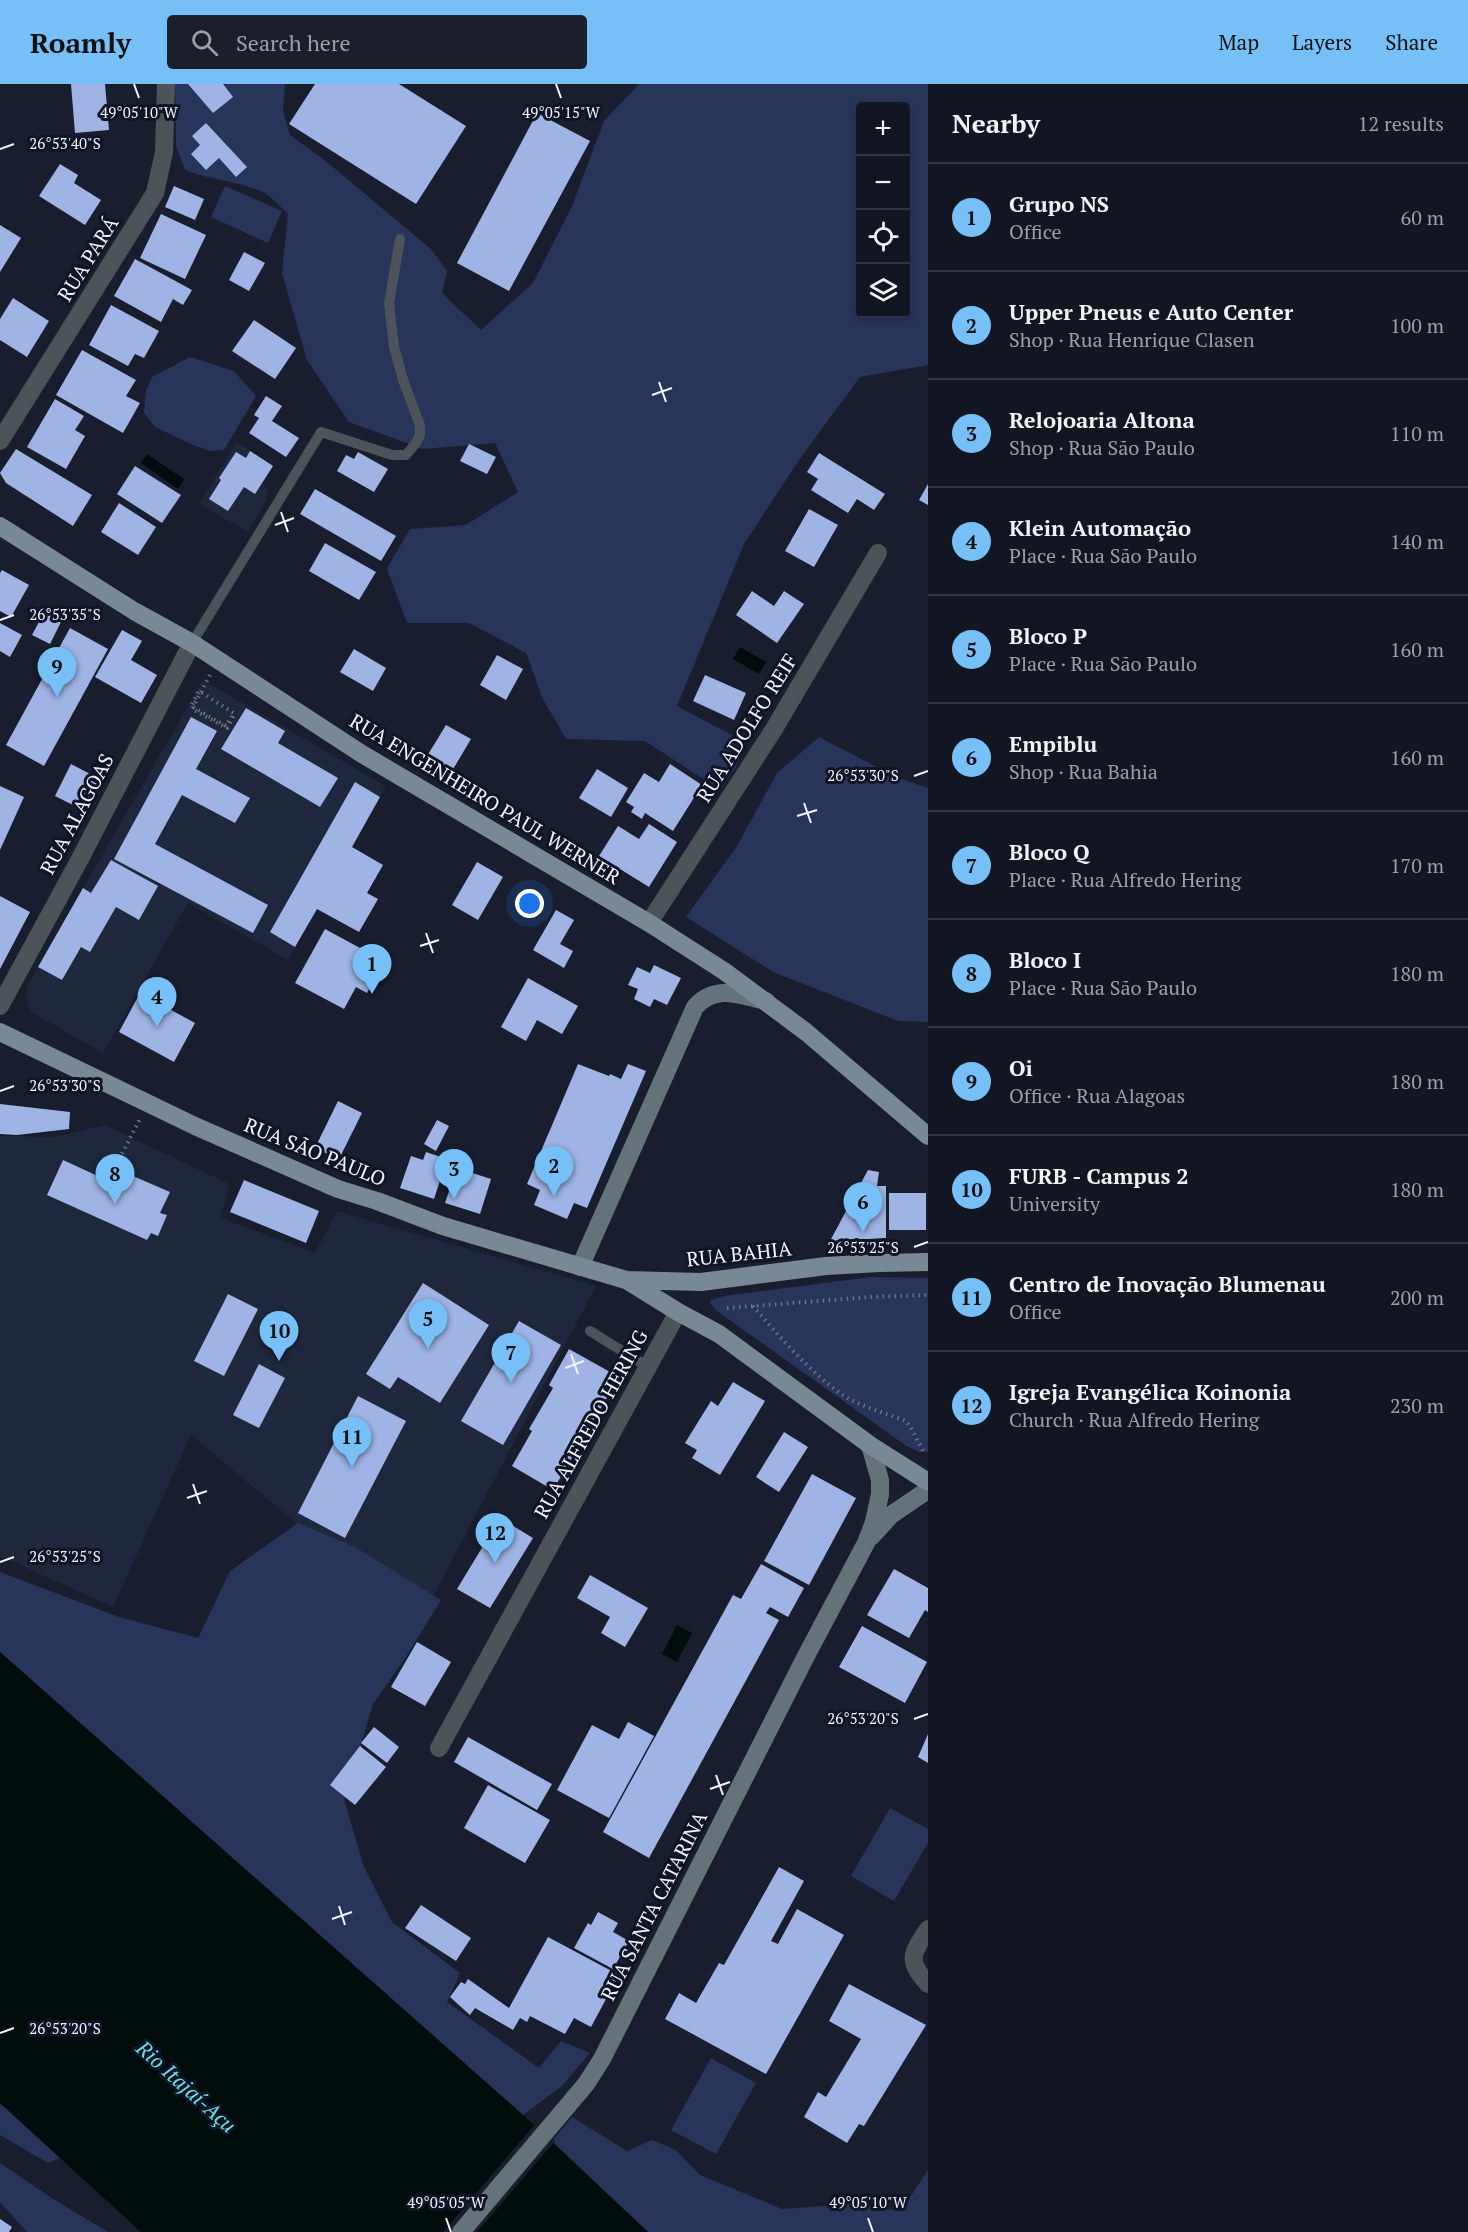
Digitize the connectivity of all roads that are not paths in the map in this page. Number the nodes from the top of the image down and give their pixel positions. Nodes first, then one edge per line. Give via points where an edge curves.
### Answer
1 (166, 84) edge
2 (400, 239) dead end
3 (0, 441) edge
4 (0, 526) edge
5 (878, 553) dead end
6 (192, 644) junction
7 (649, 923) junction
8 (767, 1002) junction
9 (0, 1006) edge
10 (0, 1032) edge
11 (928, 1137) edge
12 (928, 1262) edge
13 (580, 1267) junction
14 (626, 1280) junction
15 (678, 1312) junction
16 (590, 1331) dead end
17 (648, 1367) junction
18 (870, 1446) junction
19 (928, 1482) edge
20 (928, 1490) edge
21 (866, 1543) junction
22 (439, 1748) dead end
23 (928, 1929) edge
24 (923, 1979) edge
25 (461, 2232) edge

1 - 3 street, RUA PARÁ via 164,152 155,193
2 - 6 lane via 389,303 394,347 420,425 416,443 406,455 392,455 321,432
4 - 6 main road, RUA ENGENHEIRO PAUL WERNER
5 - 7 street, RUA ADOLFO REIF via 774,729
6 - 7 main road, RUA ENGENHEIRO PAUL WERNER via 395,774
6 - 9 street, RUA ALAGOAS
7 - 8 main road, RUA ENGENHEIRO PAUL WERNER
8 - 11 main road, RUA ENGENHEIRO PAUL WERNER
8 - 13 main road via 724,992 704,998 695,1008
10 - 13 main road, RUA SÃO PAULO via 195,1126 338,1189 442,1226
12 - 14 main road, RUA BAHIA via 826,1266 701,1282
13 - 14 main road, RUA SÃO PAULO
14 - 15 main road
15 - 17 street, RUA ALFREDO HERING
15 - 18 main road via 719,1334
16 - 17 lane
17 - 22 street, RUA ALFREDO HERING
18 - 19 main road
18 - 21 main road, RUA SANTA CATARINA via 880,1494
20 - 21 main road, RUA SANTA CATARINA via 891,1515
21 - 25 main road, RUA SANTA CATARINA via 602,2059 586,2084
23 - 24 street via 913,1954

